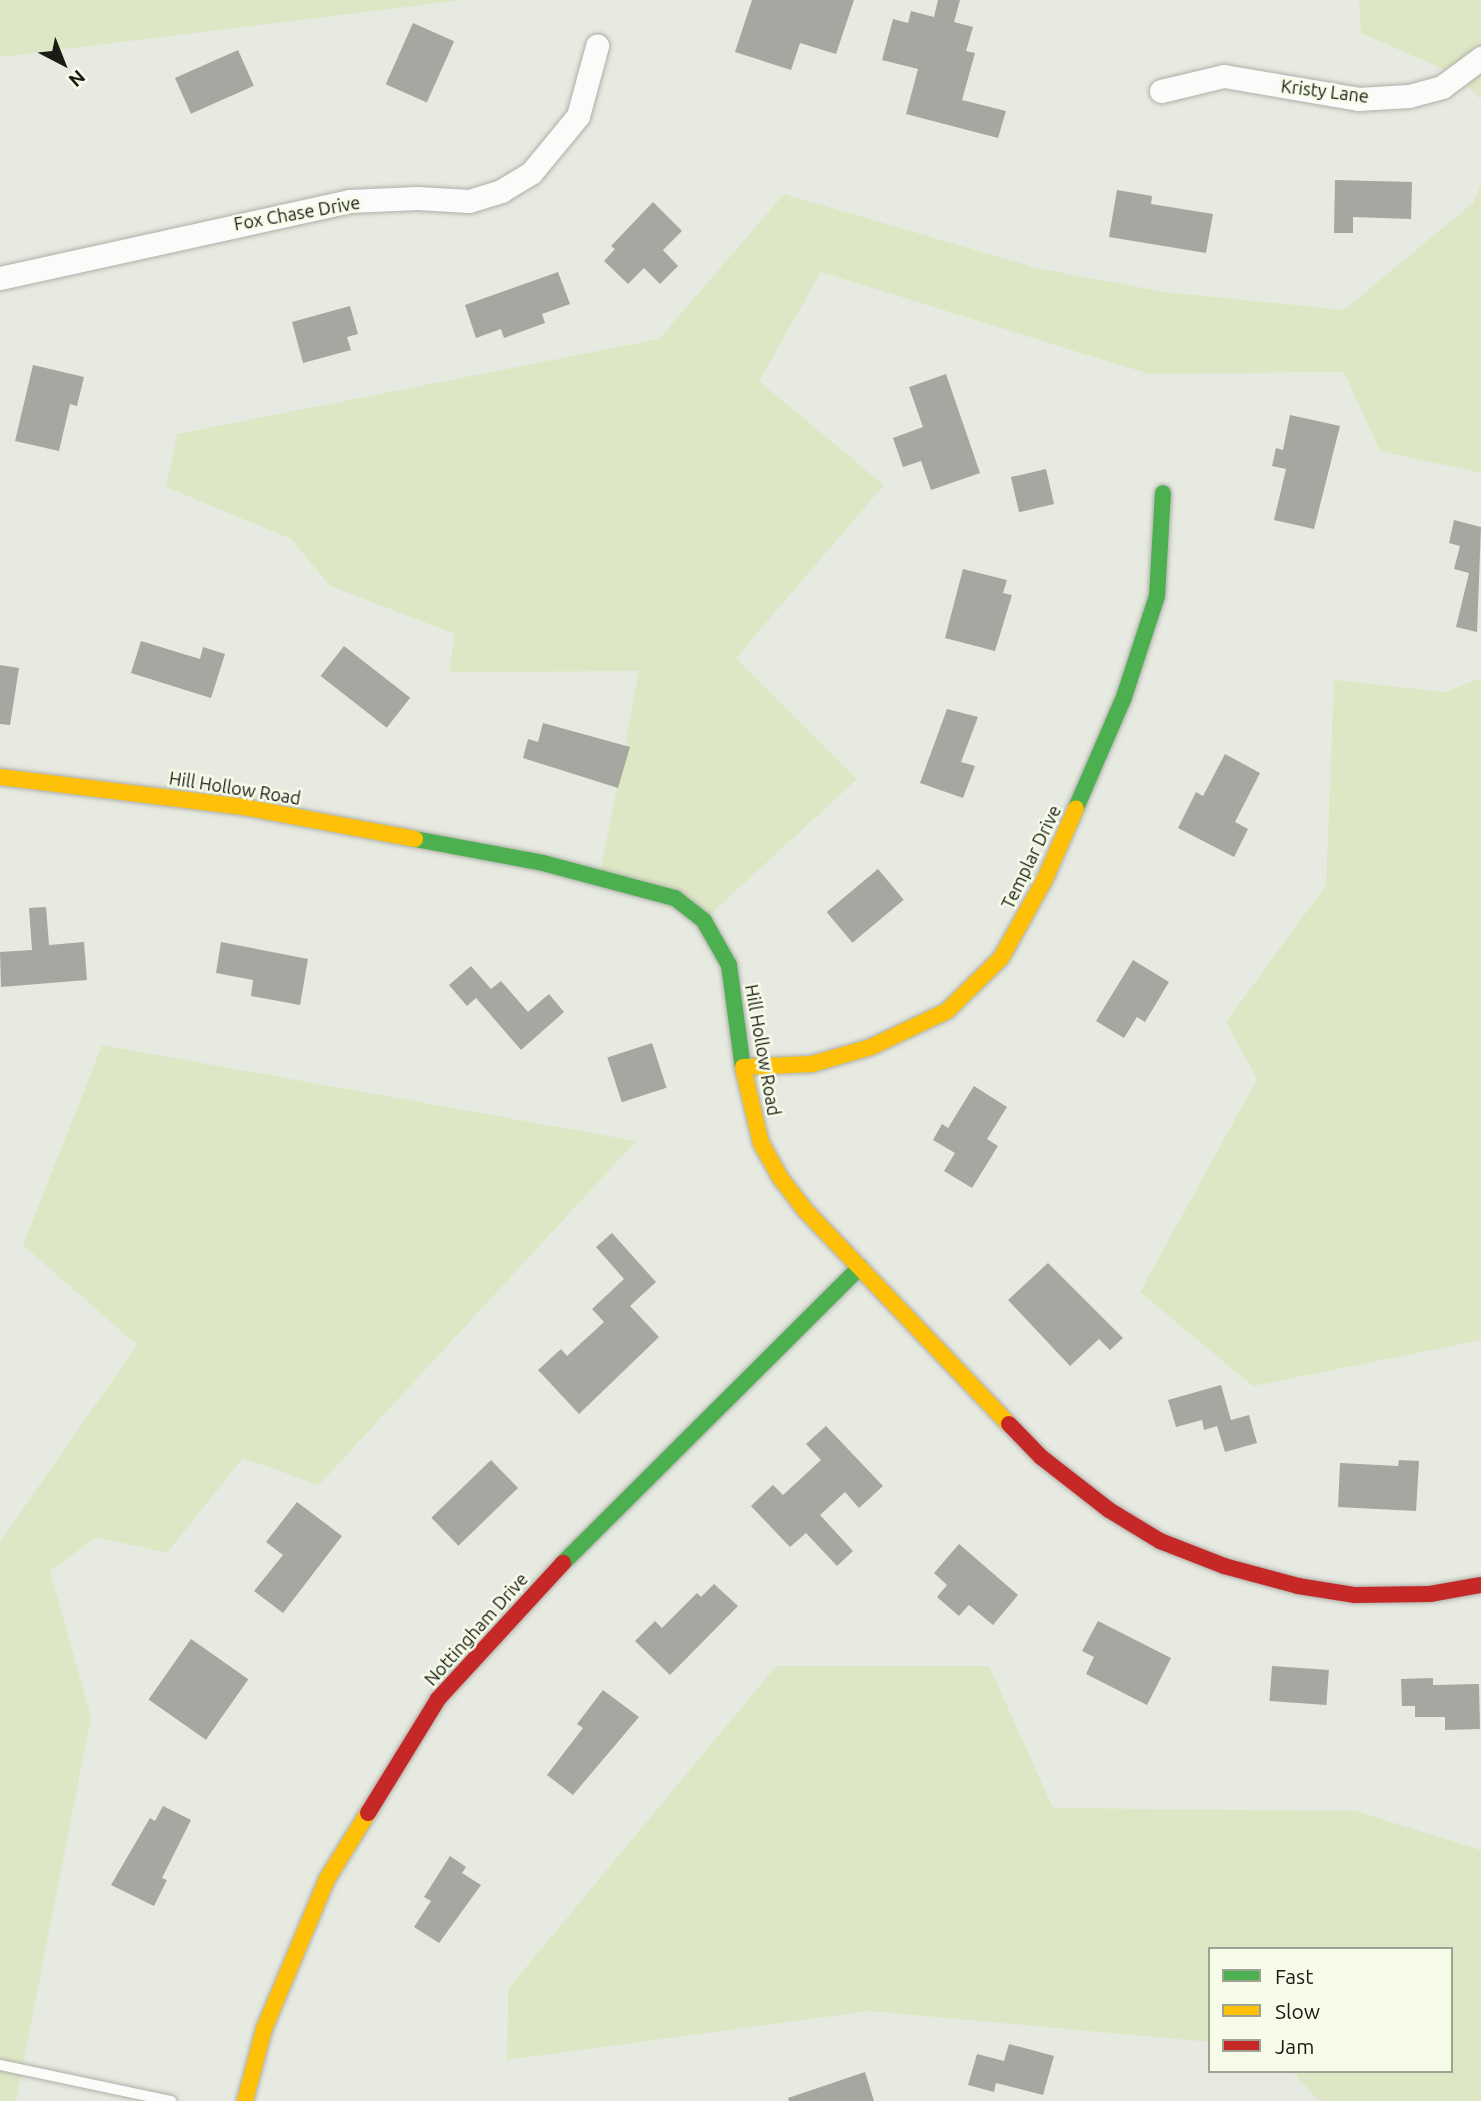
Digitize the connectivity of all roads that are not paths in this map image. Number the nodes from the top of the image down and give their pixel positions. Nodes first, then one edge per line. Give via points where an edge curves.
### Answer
1 (597, 46) dead end
2 (1481, 58) edge
3 (1161, 91) dead end
4 (0, 278) edge
5 (1163, 494) dead end
6 (0, 777) edge
7 (743, 1067) junction
8 (860, 1267) junction
9 (1481, 1585) edge
10 (0, 2065) edge
11 (172, 2101) edge
12 (244, 2101) edge

1 - 4 street, Fox Chase Drive via 578,116 531,173 500,191 469,201 349,201
2 - 3 street, Kristy Lane via 1442,87 1409,96 1358,99 1224,76
5 - 7 street, Templar Drive via 1157,596 1124,697 1045,880 1002,958 947,1011 871,1046 812,1064
6 - 7 street, Hill Hollow Road via 244,807 542,863 675,898 704,921 729,965
7 - 8 street, Hill Hollow Road via 761,1143 779,1176
8 - 9 street, Hill Hollow Road via 1041,1457 1109,1510 1160,1541 1285,1583 1355,1595 1430,1594
8 - 12 street, Nottingham Drive via 509,1617 438,1699 327,1879 264,2029
10 - 11 lane

